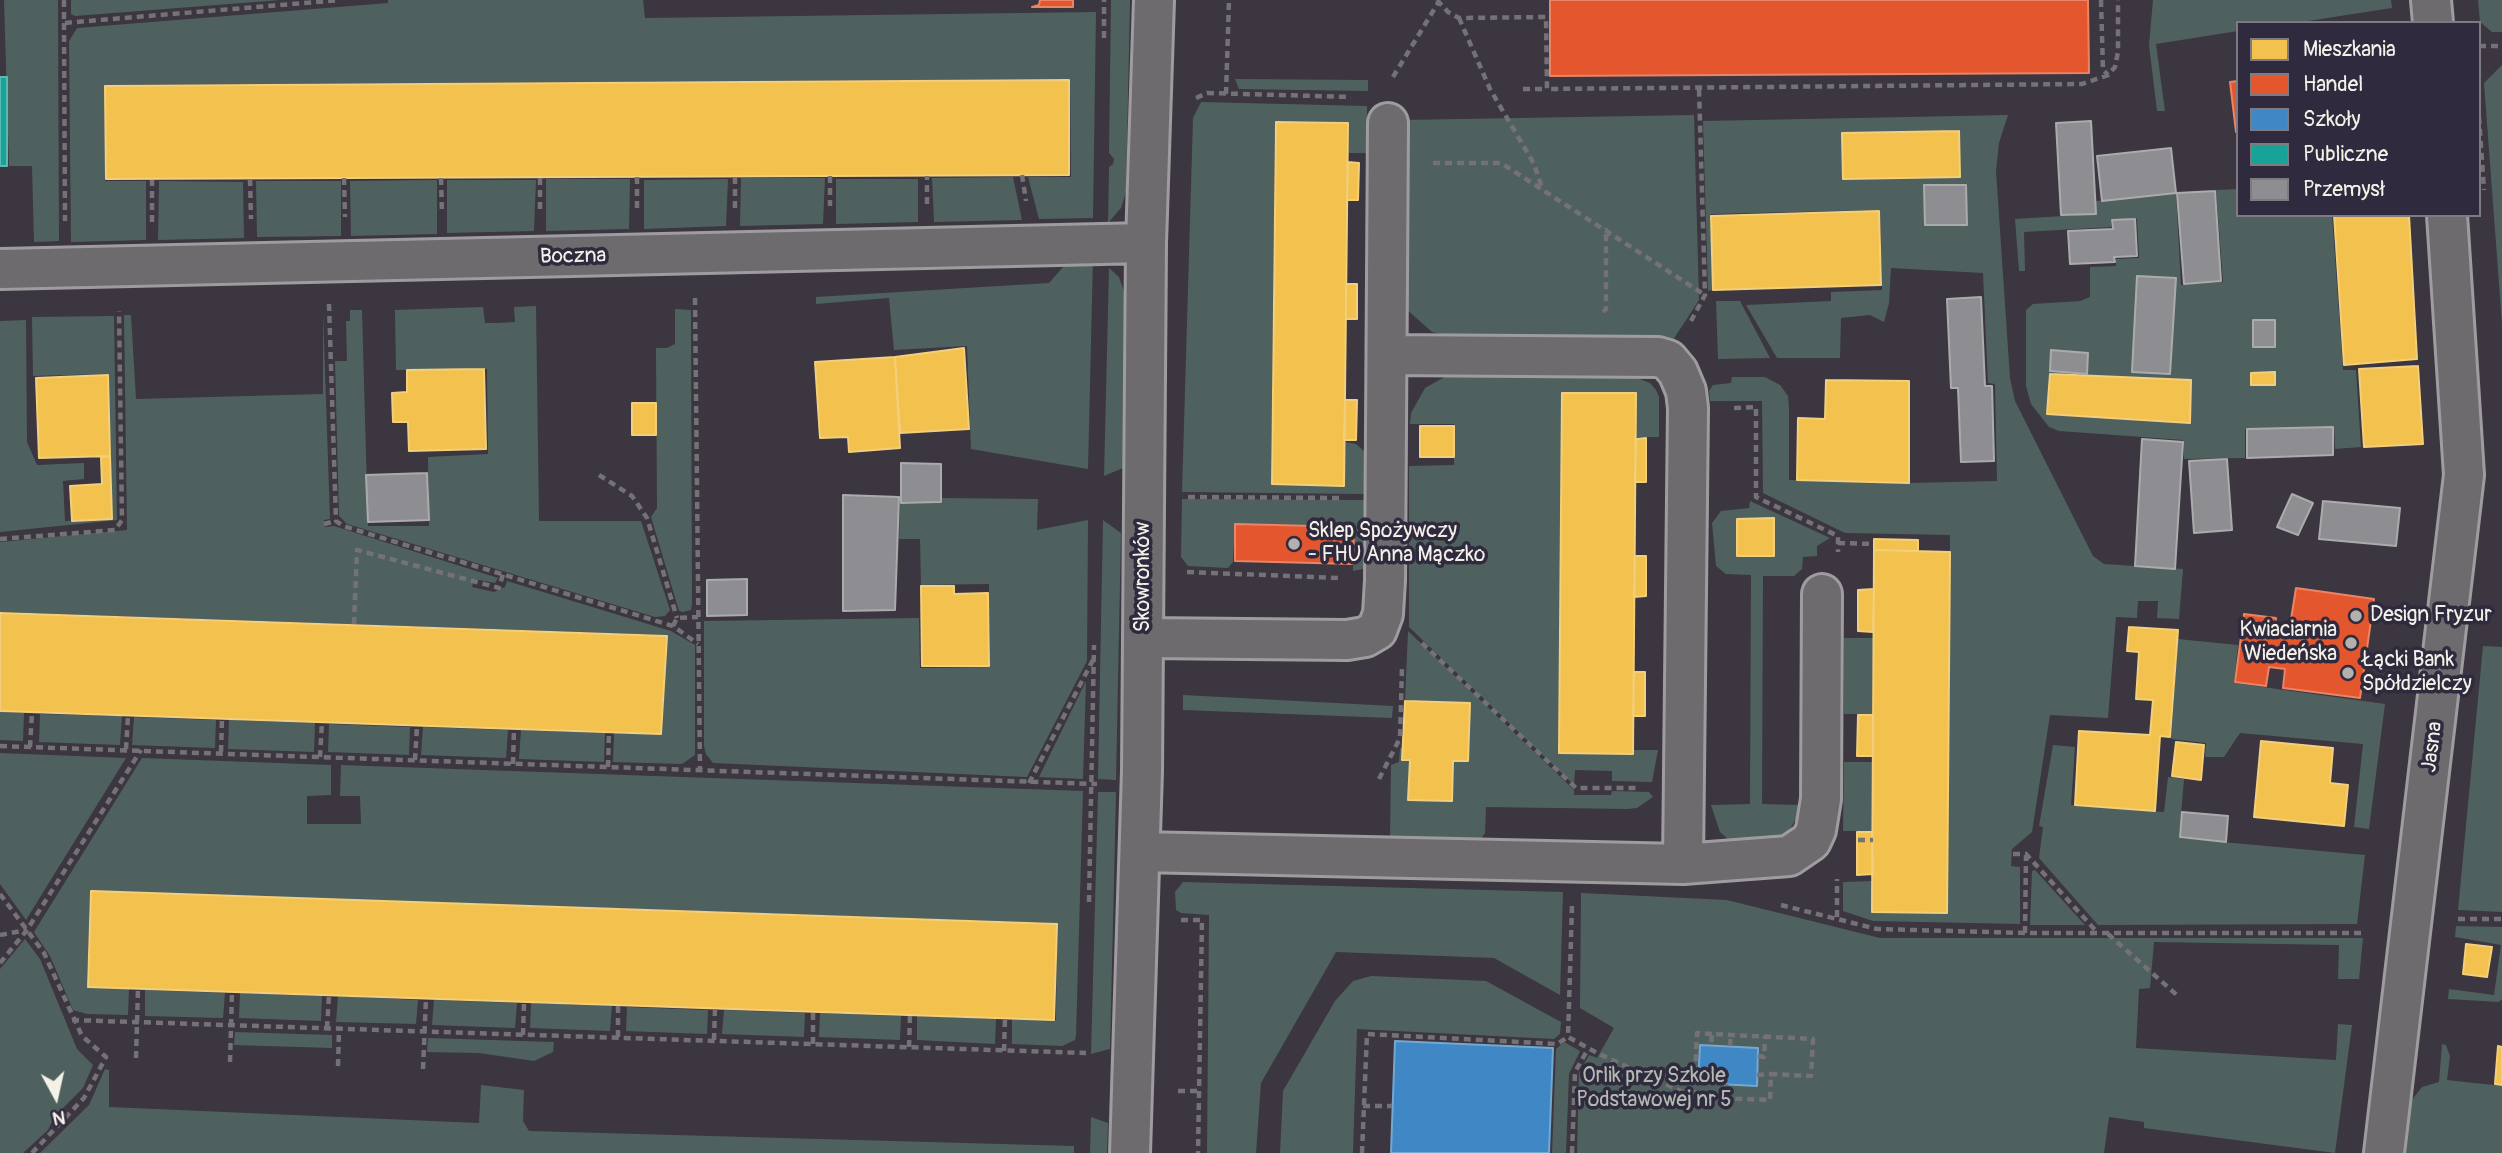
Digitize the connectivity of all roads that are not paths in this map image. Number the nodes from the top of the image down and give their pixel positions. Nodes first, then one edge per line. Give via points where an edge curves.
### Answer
1 (1154, 0) edge
2 (2431, 0) edge
3 (2433, 21) edge
4 (1388, 123) dead end
5 (2447, 217) edge
6 (1146, 243) junction
7 (0, 269) edge
8 (1388, 355) junction
9 (1822, 594) dead end
10 (1144, 638) junction
11 (1140, 852) junction
12 (1683, 864) junction
13 (1130, 1153) edge
14 (2384, 1153) edge

1 - 6 street, Skowronków
2 - 3 street
4 - 8 street
5 - 14 street, Jasna via 2464,475
6 - 7 street, Boczna
6 - 10 street, Skowronków
8 - 10 street via 1385,580 1377,630 1365,638 1347,640
8 - 12 street via 1606,356 1668,360 1678,372 1688,408
9 - 12 street via 1821,799 1811,841 1789,856
10 - 11 street, Skowronków
11 - 12 street
11 - 13 street, Skowronków

